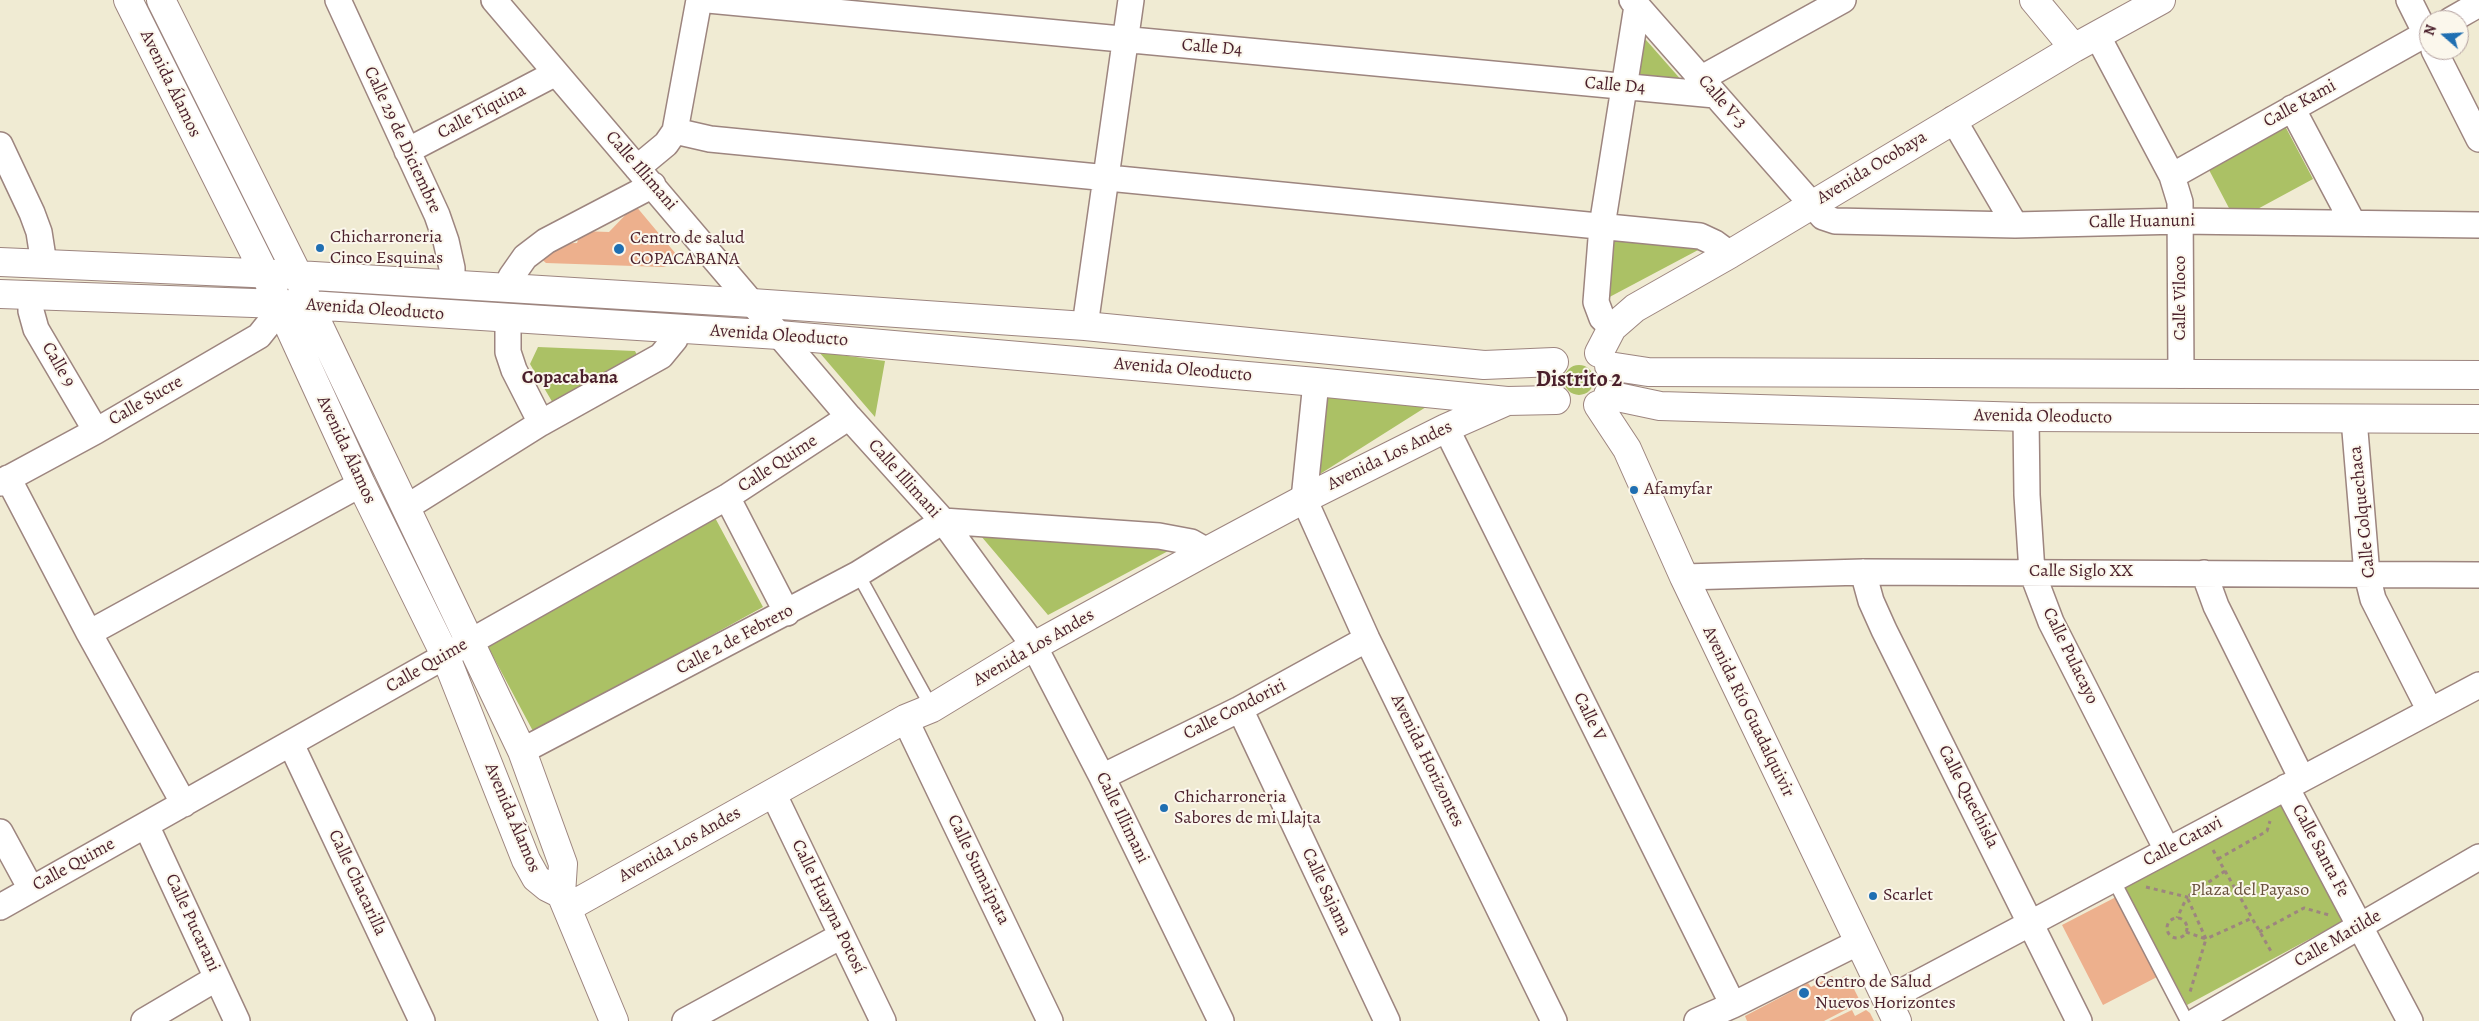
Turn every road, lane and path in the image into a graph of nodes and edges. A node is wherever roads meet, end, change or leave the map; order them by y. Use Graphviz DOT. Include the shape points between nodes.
graph roads {
  1 [pos="128,0"];
  2 [pos="161,0"];
  3 [pos="338,0"];
  4 [pos="494,0"];
  5 [pos="699,0"];
  6 [pos="708,0"];
  7 [pos="1131,0"];
  8 [pos="2034,0"];
  9 [pos="2161,0"];
  10 [pos="2408,0"];
  11 [pos="1837,1"];
  12 [pos="1635,3"];
  13 [pos="2419,20"];
  14 [pos="1125,40"];
  15 [pos="2085,42"];
  16 [pos="2419,44"];
  17 [pos="2440,60"];
  18 [pos="556,73"];
  19 [pos="1709,86"];
  20 [pos="1625,87"];
  21 [pos="2292,108"];
  22 [pos="1953,119"];
  23 [pos="675,131"];
  24 [pos="2479,139"];
  25 [pos="0,145"];
  26 [pos="407,151"];
  27 [pos="645,176"];
  28 [pos="2172,176"];
  29 [pos="1106,178"];
  30 [pos="1812,204"];
  31 [pos="2181,221"];
  32 [pos="2353,223"];
  33 [pos="2015,224"];
  34 [pos="2479,225"];
  35 [pos="1602,226"];
  36 [pos="1730,254"];
  37 [pos="0,262"];
  38 [pos="44,264"];
  39 [pos="265,274"];
  40 [pos="298,275"];
  41 [pos="452,284"];
  42 [pos="510,288"];
  43 [pos="0,294"];
  44 [pos="31,296"];
  45 [pos="752,302"];
  46 [pos="278,304"];
  47 [pos="309,305"];
  48 [pos="508,319"];
  49 [pos="1085,326"];
  50 [pos="1612,328"];
  51 [pos="678,329"];
  52 [pos="778,335"];
  53 [pos="1604,359"];
  54 [pos="1554,362"];
  55 [pos="2181,375"];
  56 [pos="2479,375"];
  57 [pos="1316,382"];
  58 [pos="1556,400"];
  59 [pos="1603,400"];
  60 [pos="1507,401"];
  61 [pos="848,417"];
  62 [pos="2026,417"];
  63 [pos="2354,419"];
  64 [pos="2479,419"];
  65 [pos="541,423"];
  66 [pos="1446,428"];
  67 [pos="96,431"];
  68 [pos="4,481"];
  69 [pos="362,484"];
  70 [pos="727,498"];
  71 [pos="1304,499"];
  72 [pos="407,507"];
  73 [pos="943,521"];
  74 [pos="1206,551"];
  75 [pos="1863,572"];
  76 [pos="2032,572"];
  77 [pos="2204,573"];
  78 [pos="858,574"];
  79 [pos="2366,575"];
  80 [pos="2479,575"];
  81 [pos="1684,577"];
  82 [pos="787,612"];
  83 [pos="89,633"];
  84 [pos="1367,639"];
  85 [pos="470,641"];
  86 [pos="1034,646"];
  87 [pos="445,655"];
  88 [pos="2479,685"];
  89 [pos="932,708"];
  90 [pos="1240,709"];
  91 [pos="2430,711"];
  92 [pos="905,719"];
  93 [pos="291,744"];
  94 [pos="522,751"];
  95 [pos="1102,777"];
  96 [pos="2294,783"];
  97 [pos="773,793"];
  98 [pos="184,804"];
  99 [pos="2271,816"];
  100 [pos="146,825"];
  101 [pos="0,832"];
  102 [pos="2210,846"];
  103 [pos="2167,850"];
  104 [pos="2479,857"];
  105 [pos="2218,859"];
  106 [pos="2225,871"];
  107 [pos="2113,880"];
  108 [pos="2143,887"];
  109 [pos="32,889"];
  110 [pos="2186,897"];
  111 [pos="564,901"];
  112 [pos="0,907"];
  113 [pos="2331,915"];
  114 [pos="2177,918"];
  115 [pos="2252,918"];
  116 [pos="2031,923"];
  117 [pos="2360,926"];
  118 [pos="2186,932"];
  119 [pos="2260,932"];
  120 [pos="841,936"];
  121 [pos="2206,939"];
  122 [pos="1859,942"];
  123 [pos="2272,954"];
  124 [pos="218,978"];
  125 [pos="1733,1005"];
  126 [pos="1891,1010"];
  127 [pos="2192,1010"];
  128 [pos="2236,1011"];
  129 [pos="716,1014"];
  130 [pos="144,1021"];
  131 [pos="237,1021"];
  132 [pos="422,1021"];
  133 [pos="614,1021"];
  134 [pos="685,1021"];
  135 [pos="883,1021"];
  136 [pos="1050,1021"];
  137 [pos="1221,1021"];
  138 [pos="1387,1021"];
  139 [pos="1554,1021"];
  140 [pos="1697,1021"];
  141 [pos="2079,1021"];
  142 [pos="2187,1021"];
  143 [pos="2410,1021"];
  1 -- 39 [label="street, Avenida Álamos"];
  2 -- 40 [label="street, Avenida Álamos"];
  3 -- 26 [label="street, Calle 29 de Diciembre"];
  4 -- 18 [label="street, Calle Illimani"];
  5 -- 23 [label="street"];
  6 -- 14 [label="street, Calle D4"];
  7 -- 14 [label="street"];
  8 -- 15 [label="street"];
  9 -- 15 [label="street, Avenida Ocobaya"];
  10 -- 13 [label="street"];
  11 -- 19 [label="street"];
  12 -- 19 [label="street, Calle V-3"];
  12 -- 20 [label="street"];
  14 -- 20 [label="street, Calle D4"];
  14 -- 29 [label="street"];
  15 -- 22 [label="street, Avenida Ocobaya"];
  15 -- 28 [label="street, Calle Viloco"];
  16 -- 21 [label="street, Calle Kami"];
  17 -- 24 [label="street"];
  18 -- 26 [label="street, Calle Tiquina"];
  18 -- 27 [label="street, Calle Illimani"];
  19 -- 20 [label="street, Calle D4"];
  19 -- 30 [label="street, Calle V-3"];
  20 -- 35 [label="street"];
  21 -- 28 [label="street, Calle Kami"];
  21 -- 32 [label="street"];
  22 -- 30 [label="street, Avenida Ocobaya"];
  22 -- 33 [label="street"];
  23 -- 27 [label="street"];
  23 -- 29 [label="street" via="710,139"];
  25 -- 38 [label="street" via="32,213"];
  26 -- 41 [label="street, Calle 29 de Diciembre" via="446,241"];
  27 -- 42 [label="street" via="532,252 515,268 510,277"];
  27 -- 45 [label="street, Calle Illimani"];
  28 -- 31 [label="street, Calle Viloco" via="2180,202"];
  29 -- 35 [label="street"];
  29 -- 49 [label="street"];
  30 -- 33 [label="street, Calle Huanuni" via="1823,217 1835,221"];
  30 -- 36 [label="street, Avenida Ocobaya"];
  31 -- 32 [label="street, Calle Huanuni"];
  31 -- 33 [label="street, Calle Huanuni"];
  31 -- 55 [label="street, Calle Viloco"];
  32 -- 34 [label="street, Calle Huanuni"];
  35 -- 36 [label="street" via="1700,236"];
  35 -- 50 [label="street" via="1596,302 1602,318"];
  36 -- 50 [label="street, Avenida Ocobaya" via="1636,308"];
  37 -- 38 [label="street, Avenida Oleoducto"];
  38 -- 39 [label="street, Avenida Oleoducto"];
  39 -- 40 [label="street, Avenida Oleoducto"];
  39 -- 46 [label="street, Avenida Álamos"];
  40 -- 41 [label="street, Avenida Oleoducto"];
  40 -- 47 [label="street, Avenida Álamos"];
  41 -- 42 [label="street, Avenida Oleoducto"];
  42 -- 45 [label="street, Avenida Oleoducto"];
  43 -- 44 [label="street, Avenida Oleoducto"];
  44 -- 46 [label="street, Avenida Oleoducto"];
  44 -- 67 [label="street, Calle 9" via="36,329"];
  45 -- 49 [label="street, Avenida Oleoducto"];
  45 -- 52 [label="street, Calle Illimani"];
  46 -- 47 [label="street, Avenida Oleoducto"];
  46 -- 67 [label="street, Calle Sucre" via="271,321 259,336"];
  46 -- 69 [label="street, Avenida Álamos"];
  47 -- 48 [label="street, Avenida Oleoducto"];
  47 -- 72 [label="street, Avenida Álamos"];
  48 -- 51 [label="street, Avenida Oleoducto"];
  48 -- 65 [label="street" via="508,352"];
  49 -- 54 [label="street, Avenida Oleoducto" via="1484,365"];
  50 -- 53 [label="street, Avenida Ocobaya"];
  51 -- 52 [label="street, Avenida Oleoducto"];
  51 -- 65 [label="street" via="675,339 661,356"];
  52 -- 57 [label="street, Avenida Oleoducto"];
  52 -- 61 [label="street, Calle Illimani"];
  53 -- 54 [label="street" via="1579,347 1561,354"];
  53 -- 55 [label="street" via="1648,372"];
  53 -- 59 [label="street" via="1612,380"];
  54 -- 58 [label="street" via="1549,374 1550,388"];
  55 -- 56 [label="street"];
  57 -- 60 [label="street, Avenida Oleoducto"];
  57 -- 71 [label="street"];
  58 -- 59 [label="street" via="1576,410 1588,410"];
  58 -- 60 [label="street, Avenida Oleoducto"];
  59 -- 62 [label="street, Avenida Oleoducto" via="1660,406"];
  59 -- 81 [label="street, Avenida Río Guadalquivir"];
  60 -- 66 [label="street, Avenida Los Andes"];
  61 -- 70 [label="street, Calle Quime"];
  61 -- 73 [label="street, Calle Illimani"];
  62 -- 63 [label="street, Avenida Oleoducto"];
  62 -- 76 [label="street, Calle Pulacayo"];
  63 -- 64 [label="street, Avenida Oleoducto"];
  63 -- 79 [label="street, Calle Colquechaca"];
  65 -- 72 [label="street"];
  66 -- 71 [label="street, Avenida Los Andes"];
  66 -- 125 [label="street, Calle V"];
  67 -- 68 [label="street, Calle Sucre"];
  68 -- 83 [label="street"];
  69 -- 83 [label="street"];
  69 -- 87 [label="street, Avenida Álamos"];
  70 -- 82 [label="street"];
  70 -- 85 [label="street, Calle Quime"];
  71 -- 74 [label="street, Avenida Los Andes"];
  71 -- 84 [label="street, Avenida Horizontes"];
  72 -- 85 [label="street, Avenida Álamos"];
  73 -- 74 [label="street" via="1159,536 1191,542"];
  73 -- 78 [label="street, Calle 2 de Febrero"];
  73 -- 86 [label="street, Calle Illimani"];
  74 -- 86 [label="street, Avenida Los Andes"];
  75 -- 76 [label="street, Calle Siglo XX"];
  75 -- 81 [label="street, Calle Siglo XX"];
  75 -- 116 [label="street, Calle Quechisla" via="1884,630"];
  76 -- 77 [label="street, Calle Siglo XX"];
  76 -- 103 [label="street, Calle Pulacayo" via="2051,622"];
  77 -- 79 [label="street, Calle Siglo XX"];
  77 -- 96 [label="street, Calle Santa Fe"];
  78 -- 82 [label="street, Calle 2 de Febrero"];
  78 -- 89 [label="lane"];
  79 -- 80 [label="street, Calle Siglo XX"];
  79 -- 91 [label="street, Calle Colquechaca" via="2373,598"];
  81 -- 122 [label="street, Avenida Río Guadalquivir"];
  82 -- 94 [label="street, Calle 2 de Febrero"];
  83 -- 98 [label="street"];
  84 -- 90 [label="street, Calle Condoriri"];
  84 -- 139 [label="street, Avenida Horizontes"];
  85 -- 87 [label="street, Calle Quime"];
  85 -- 94 [label="street, Avenida Álamos"];
  86 -- 89 [label="street, Avenida Los Andes"];
  86 -- 95 [label="street, Calle Illimani"];
  87 -- 93 [label="street, Calle Quime"];
  87 -- 111 [label="street, Avenida Álamos" via="526,860 536,878"];
  88 -- 91 [label="street, Calle Catavi"];
  89 -- 92 [label="street, Avenida Los Andes"];
  90 -- 95 [label="street, Calle Condoriri"];
  90 -- 138 [label="street, Calle Sajama"];
  91 -- 96 [label="street, Calle Catavi"];
  92 -- 97 [label="street, Avenida Los Andes"];
  92 -- 136 [label="street, Calle Sumaipata"];
  93 -- 98 [label="street, Calle Quime"];
  93 -- 132 [label="street, Calle Chacarilla"];
  94 -- 111 [label="street, Avenida Álamos" via="563,864"];
  95 -- 137 [label="street, Calle Illimani"];
  96 -- 103 [label="street, Calle Catavi"];
  96 -- 117 [label="street, Calle Santa Fe"];
  97 -- 111 [label="street, Avenida Los Andes"];
  97 -- 120 [label="street, Calle Huayna Potosí"];
  98 -- 100 [label="street, Calle Quime"];
  99 -- 105 [label="path" via="2267,831"];
  100 -- 109 [label="street, Calle Quime"];
  100 -- 124 [label="street, Calle Pucarani"];
  101 -- 109 [label="street"];
  102 -- 105 [label="path"];
  103 -- 107 [label="street, Calle Catavi"];
  104 -- 117 [label="street, Calle Matilde"];
  105 -- 106 [label="path"];
  106 -- 110 [label="path"];
  106 -- 115 [label="path"];
  107 -- 116 [label="street, Calle Catavi"];
  107 -- 142 [label="lane"];
  108 -- 110 [label="path"];
  109 -- 112 [label="street, Calle Quime"];
  110 -- 114 [label="path"];
  110 -- 121 [label="path"];
  111 -- 133 [label="street, Avenida Álamos"];
  113 -- 119 [label="path" via="2304,908"];
  114 -- 118 [label="path" via="2186,923"];
  114 -- 118 [label="path" via="2169,923 2168,932 2178,938"];
  115 -- 119 [label="path"];
  115 -- 121 [label="path"];
  116 -- 126 [label="street, Calle Catavi"];
  116 -- 141 [label="street, Calle Quechisla"];
  117 -- 128 [label="street, Calle Matilde"];
  117 -- 143 [label="street, Calle Santa Fe"];
  118 -- 121 [label="path"];
  119 -- 123 [label="path"];
  120 -- 129 [label="street"];
  120 -- 135 [label="street, Calle Huayna Potosí"];
  121 -- 127 [label="path"];
  122 -- 125 [label="street"];
  122 -- 126 [label="street, Avenida Río Guadalquivir"];
  124 -- 130 [label="street"];
  124 -- 131 [label="street, Calle Pucarani"];
  125 -- 140 [label="street"];
  127 -- 128 [label="street, Calle Matilde"];
  129 -- 134 [label="street"];
}
